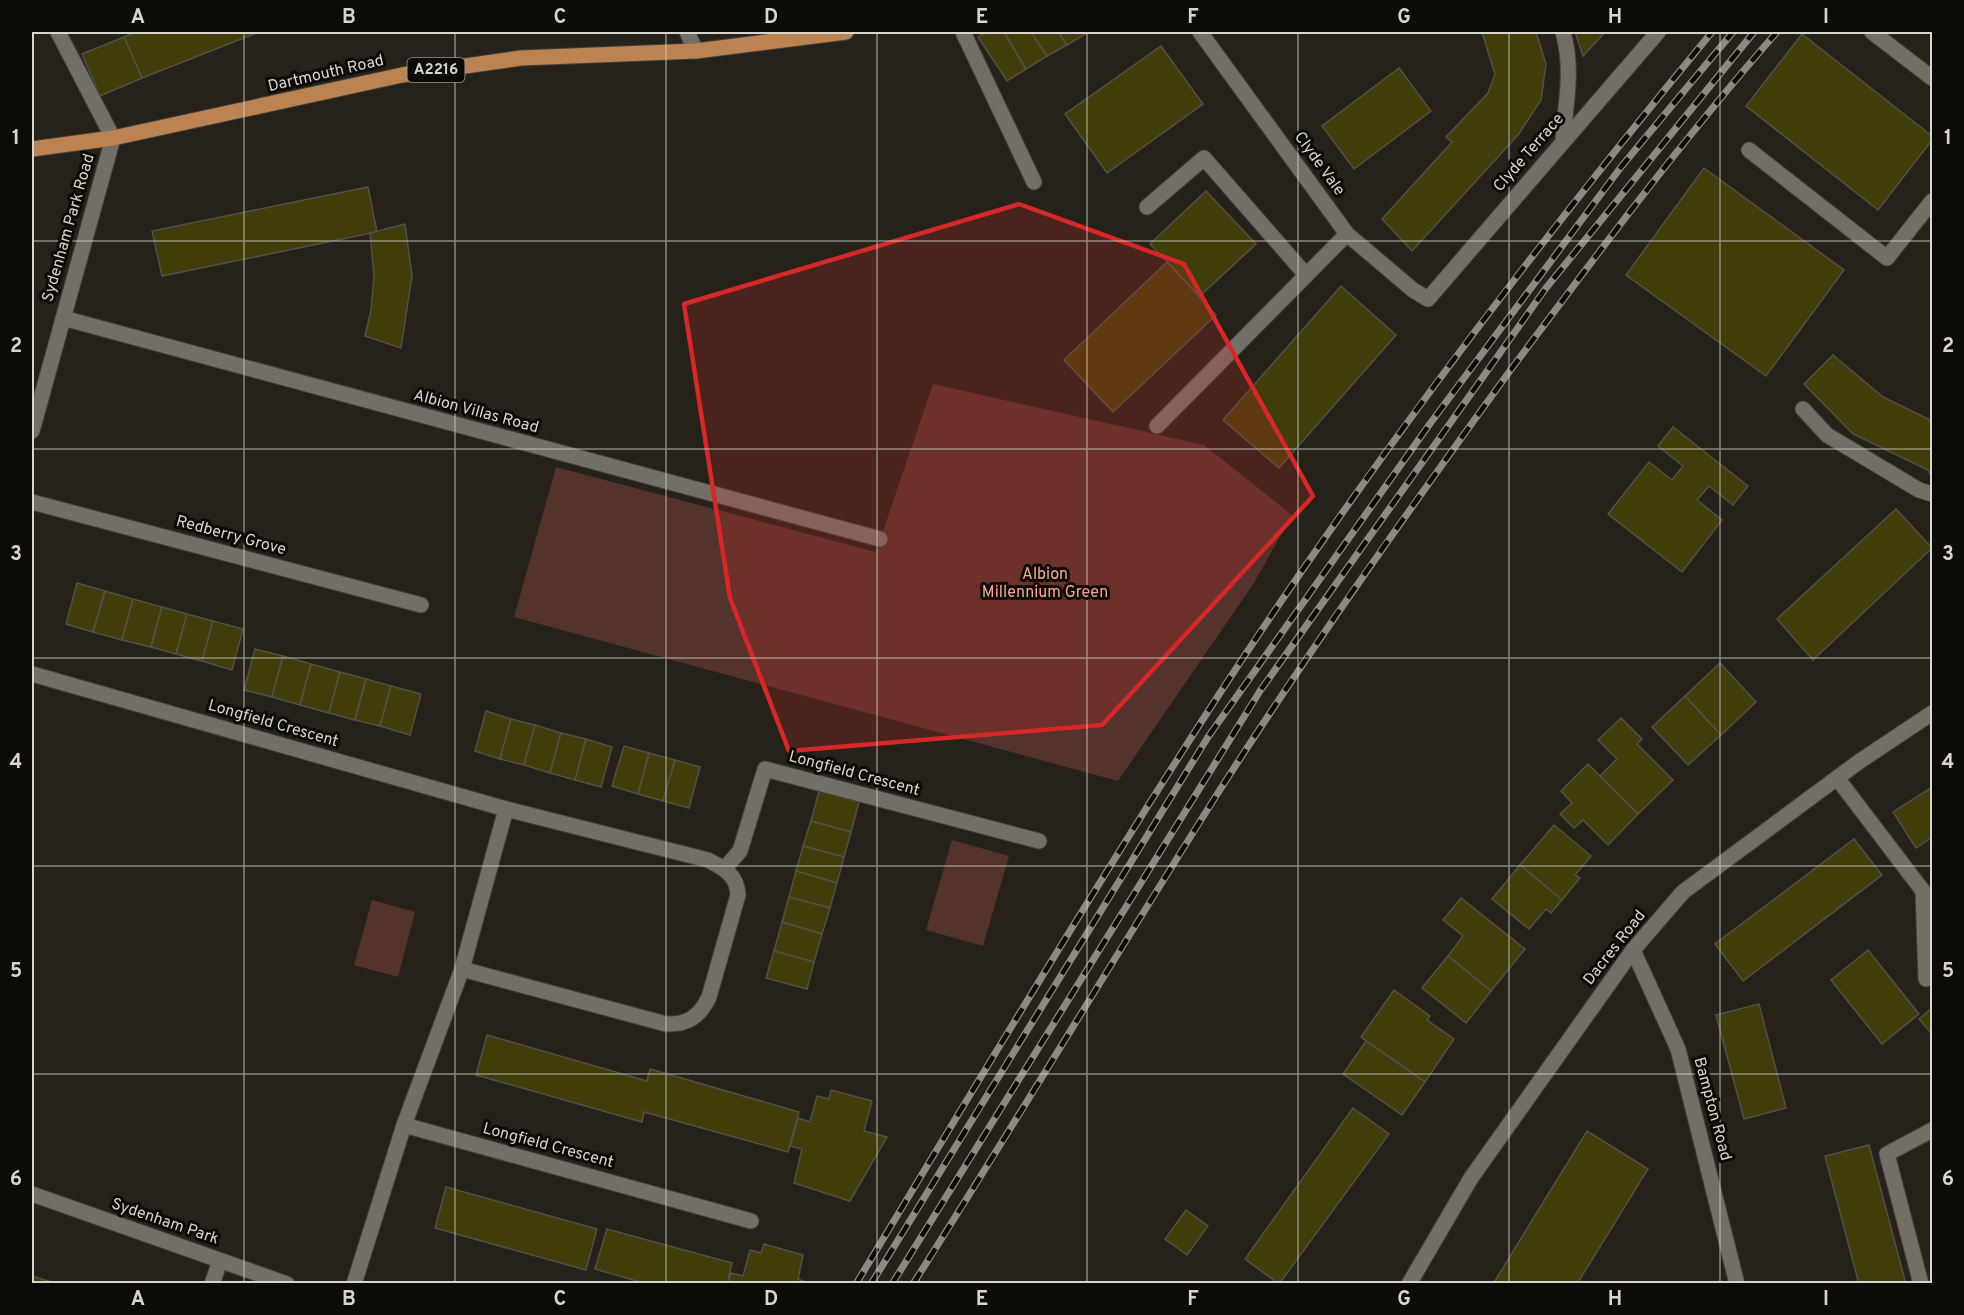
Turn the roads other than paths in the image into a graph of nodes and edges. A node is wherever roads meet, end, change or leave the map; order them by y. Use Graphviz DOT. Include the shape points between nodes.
graph roads {
  1 [pos="58,32"];
  2 [pos="687,32"];
  3 [pos="846,32"];
  4 [pos="963,32"];
  5 [pos="1200,32"];
  6 [pos="1563,32"];
  7 [pos="1658,32"];
  8 [pos="1872,32"];
  9 [pos="696,51"];
  10 [pos="1932,78"];
  11 [pos="113,138"];
  12 [pos="1563,142"];
  13 [pos="32,149"];
  14 [pos="1749,150"];
  15 [pos="1034,182"];
  16 [pos="1932,201"];
  17 [pos="1146,207"];
  18 [pos="1347,234"];
  19 [pos="1306,275"];
  20 [pos="1428,299"];
  21 [pos="63,318"];
  22 [pos="1803,409"];
  23 [pos="1157,426"];
  24 [pos="32,431"];
  25 [pos="1932,494"];
  26 [pos="32,502"];
  27 [pos="880,539"];
  28 [pos="422,605"];
  29 [pos="32,674"];
  30 [pos="1932,713"];
  31 [pos="1837,778"];
  32 [pos="506,809"];
  33 [pos="1039,841"];
  34 [pos="725,868"];
  35 [pos="1633,950"];
  36 [pos="462,969"];
  37 [pos="1926,979"];
  38 [pos="404,1125"];
  39 [pos="1932,1130"];
  40 [pos="32,1194"];
  41 [pos="751,1221"];
  42 [pos="220,1261"];
  43 [pos="212,1284"];
  44 [pos="287,1284"];
  45 [pos="354,1284"];
  46 [pos="1409,1284"];
  47 [pos="1737,1284"];
  48 [pos="1921,1284"];
  1 -- 11 [label="street"];
  2 -- 9 [label="street"];
  3 -- 9 [label="main road, Dartmouth Road / A2216"];
  4 -- 15 [label="street"];
  5 -- 18 [label="street, Clyde Vale"];
  6 -- 12 [label="street" via="1568,47 1570,90"];
  7 -- 12 [label="street, Clyde Terrace"];
  8 -- 10 [label="street"];
  9 -- 11 [label="main road, Dartmouth Road / A2216" via="521,58 414,74"];
  11 -- 13 [label="main road, Dartmouth Road / A2216"];
  11 -- 21 [label="street, Sydenham Park Road"];
  12 -- 20 [label="street, Clyde Terrace"];
  14 -- 16 [label="street" via="1887,258"];
  17 -- 19 [label="street" via="1204,159"];
  18 -- 19 [label="street"];
  18 -- 20 [label="street, Clyde Vale"];
  19 -- 23 [label="street"];
  21 -- 24 [label="street, Sydenham Park Road"];
  21 -- 27 [label="street, Albion Villas Road"];
  22 -- 25 [label="street" via="1827,435"];
  26 -- 28 [label="street, Redberry Grove"];
  29 -- 32 [label="street, Longfield Crescent"];
  30 -- 31 [label="street, Dacres Road"];
  31 -- 35 [label="street, Dacres Road" via="1683,892"];
  31 -- 37 [label="street" via="1923,891"];
  32 -- 34 [label="street, Longfield Crescent" via="708,860"];
  32 -- 36 [label="street"];
  33 -- 34 [label="street, Longfield Crescent" via="765,769 740,851"];
  34 -- 36 [label="street" via="737,881 738,895 710,997 704,1009 688,1022 666,1024"];
  35 -- 46 [label="street, Dacres Road" via="1471,1178"];
  35 -- 47 [label="street, Bampton Road" via="1678,1049"];
  36 -- 38 [label="street"];
  38 -- 41 [label="street, Longfield Crescent"];
  38 -- 45 [label="street"];
  39 -- 48 [label="street" via="1887,1154"];
  40 -- 42 [label="street, Sydenham Park"];
  42 -- 43 [label="street"];
  42 -- 44 [label="street, Sydenham Park"];
}
